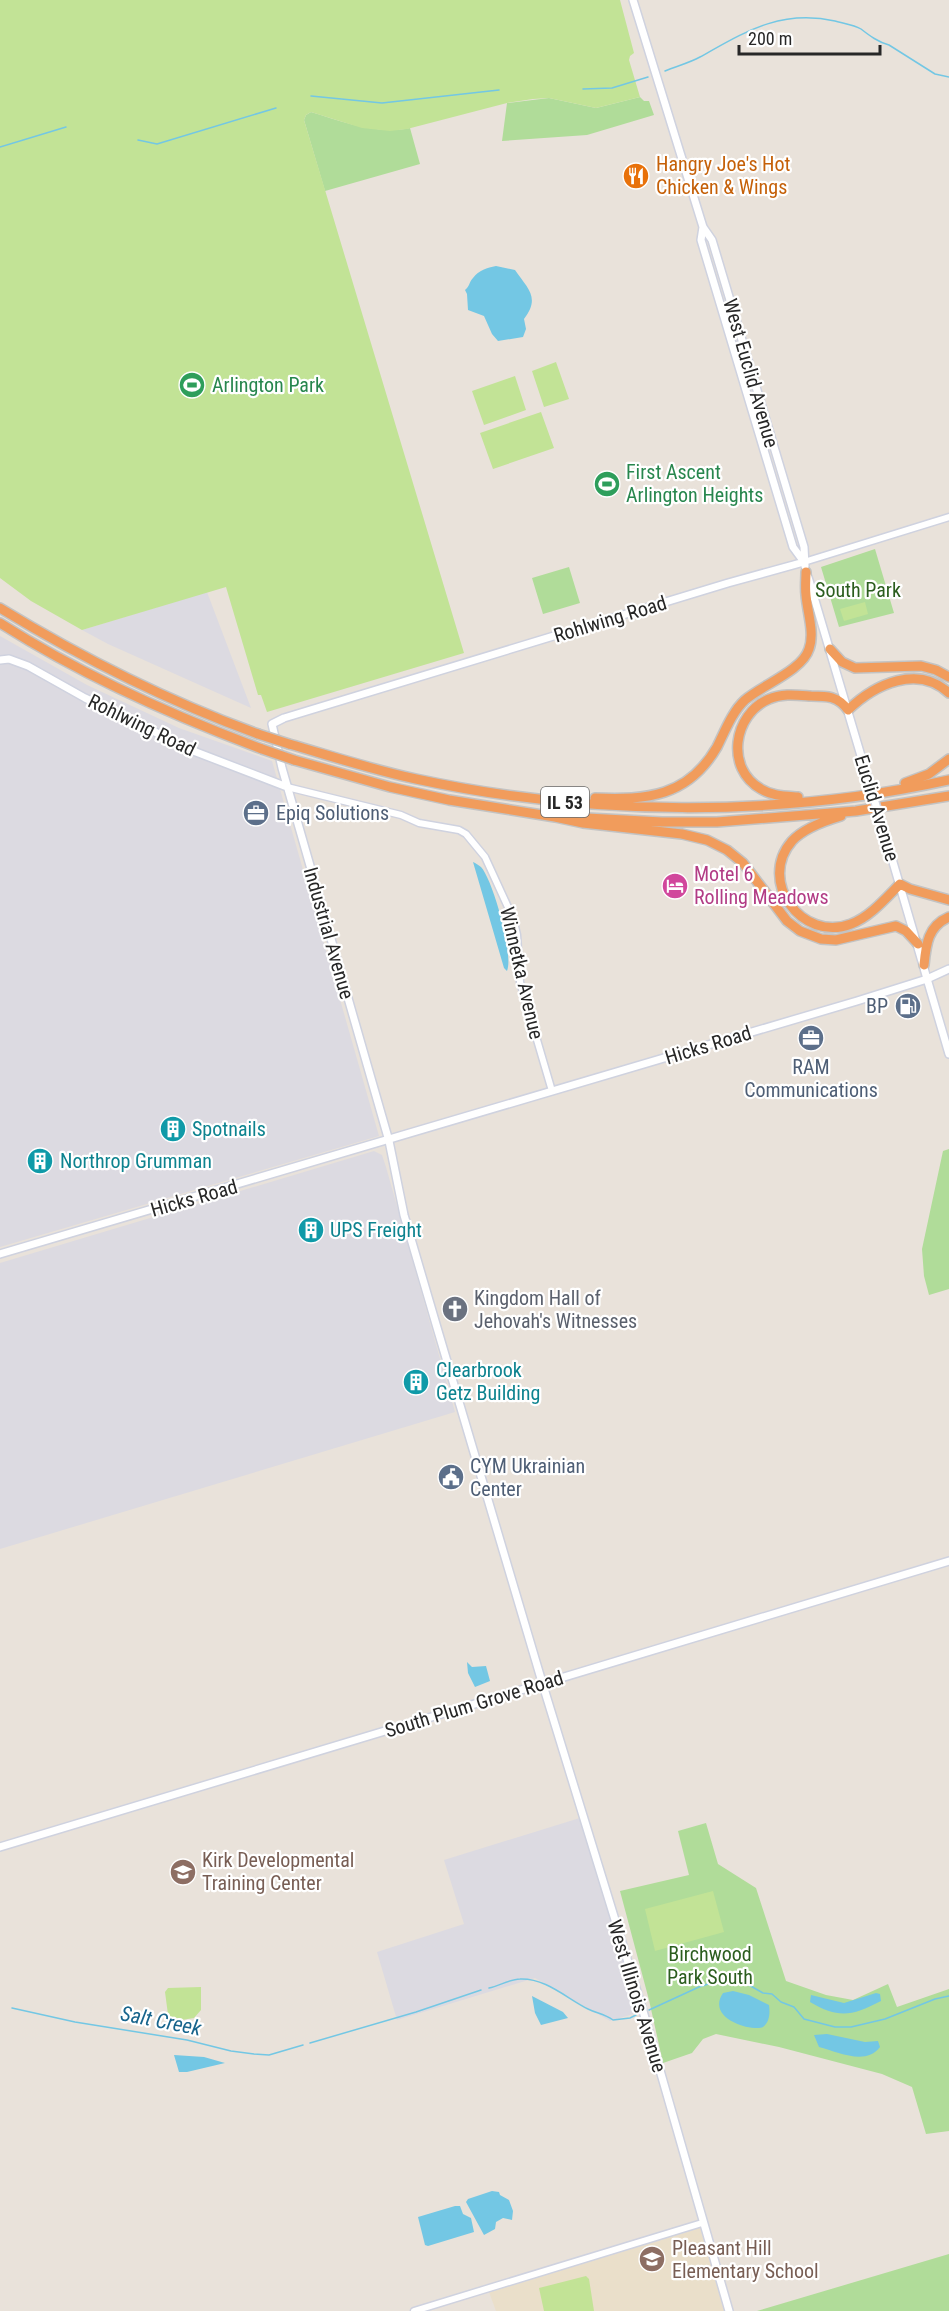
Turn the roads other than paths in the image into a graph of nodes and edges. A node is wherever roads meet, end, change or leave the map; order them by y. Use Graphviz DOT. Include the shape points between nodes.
graph roads {
  1 [pos="633,0"];
  2 [pos="949,517"];
  3 [pos="805,567"];
  4 [pos="0,608"];
  5 [pos="0,623"];
  6 [pos="830,649"];
  7 [pos="0,660"];
  8 [pos="949,677"];
  9 [pos="949,693"];
  10 [pos="848,710"];
  11 [pos="272,724"];
  12 [pos="949,759"];
  13 [pos="949,780"];
  14 [pos="287,787"];
  15 [pos="867,795"];
  16 [pos="949,796"];
  17 [pos="526,798"];
  18 [pos="848,798"];
  19 [pos="949,801"];
  20 [pos="911,803"];
  21 [pos="856,811"];
  22 [pos="555,817"];
  23 [pos="900,884"];
  24 [pos="949,900"];
  25 [pos="949,917"];
  26 [pos="918,944"];
  27 [pos="924,965"];
  28 [pos="949,969"];
  29 [pos="927,979"];
  30 [pos="949,1053"];
  31 [pos="552,1091"];
  32 [pos="389,1141"];
  33 [pos="0,1254"];
  34 [pos="949,1560"];
  35 [pos="542,1682"];
  36 [pos="0,1847"];
  37 [pos="702,2223"];
  38 [pos="414,2311"];
  39 [pos="729,2311"];
  1 -- 3 [label="main road, West Euclid Avenue" via="703,226 701,240 793,547"];
  2 -- 3 [label="street, Rohlwing Road"];
  3 -- 6 [label="main road, Euclid Avenue"];
  3 -- 11 [label="main road, Rohlwing Road" via="528,644"];
  3 -- 17 [label="highway" via="809,650 798,664 741,704 709,760 694,776 669,791 634,799"];
  4 -- 17 [label="highway, IL 53, bridge" via="84,657 214,718 258,734 393,774"];
  5 -- 22 [label="highway, IL 53, bridge" via="92,677 262,749 390,788"];
  6 -- 8 [label="highway" via="842,662 855,668 921,666"];
  6 -- 10 [label="main road, Euclid Avenue"];
  7 -- 14 [label="main road, Rohlwing Road" via="28,666 196,752"];
  9 -- 10 [label="highway" via="928,679 903,678 874,691"];
  10 -- 18 [label="highway" via="838,699 830,697 784,695 768,699 744,721 738,751 744,772 761,789 781,796"];
  10 -- 23 [label="main road, Euclid Avenue, bridge"];
  11 -- 14 [label="main road, Industrial Avenue"];
  12 -- 15 [label="highway" via="920,779"];
  13 -- 15 [label="highway, IL 53"];
  14 -- 31 [label="street, Winnetka Avenue" via="459,830 475,843 513,918 520,982"];
  14 -- 32 [label="main road, Industrial Avenue"];
  15 -- 18 [label="highway, IL 53"];
  16 -- 20 [label="highway, IL 53"];
  17 -- 18 [label="highway, IL 53" via="687,808"];
  19 -- 20 [label="highway"];
  20 -- 21 [label="highway, IL 53"];
  21 -- 22 [label="highway, IL 53" via="717,822"];
  21 -- 23 [label="highway" via="806,830 790,844 780,872 788,902 809,922 837,928 862,919"];
  22 -- 26 [label="highway" via="707,840 743,863 787,921 800,931 836,940 896,926"];
  23 -- 24 [label="highway"];
  23 -- 26 [label="main road, Euclid Avenue"];
  25 -- 27 [label="highway" via="928,936"];
  26 -- 27 [label="main road, Euclid Avenue"];
  27 -- 29 [label="main road, Euclid Avenue"];
  28 -- 29 [label="main road, Hicks Road"];
  29 -- 30 [label="main road, Euclid Avenue"];
  29 -- 31 [label="main road, Hicks Road"];
  31 -- 32 [label="main road, Hicks Road"];
  32 -- 33 [label="main road, Hicks Road"];
  32 -- 35 [label="main road, Industrial Avenue" via="406,1221"];
  34 -- 35 [label="main road, South Plum Grove Road"];
  35 -- 36 [label="main road, South Plum Grove Road"];
  35 -- 37 [label="main road, West Illinois Avenue" via="643,2011"];
  37 -- 38 [label="street"];
  37 -- 39 [label="main road, West Illinois Avenue"];
}
